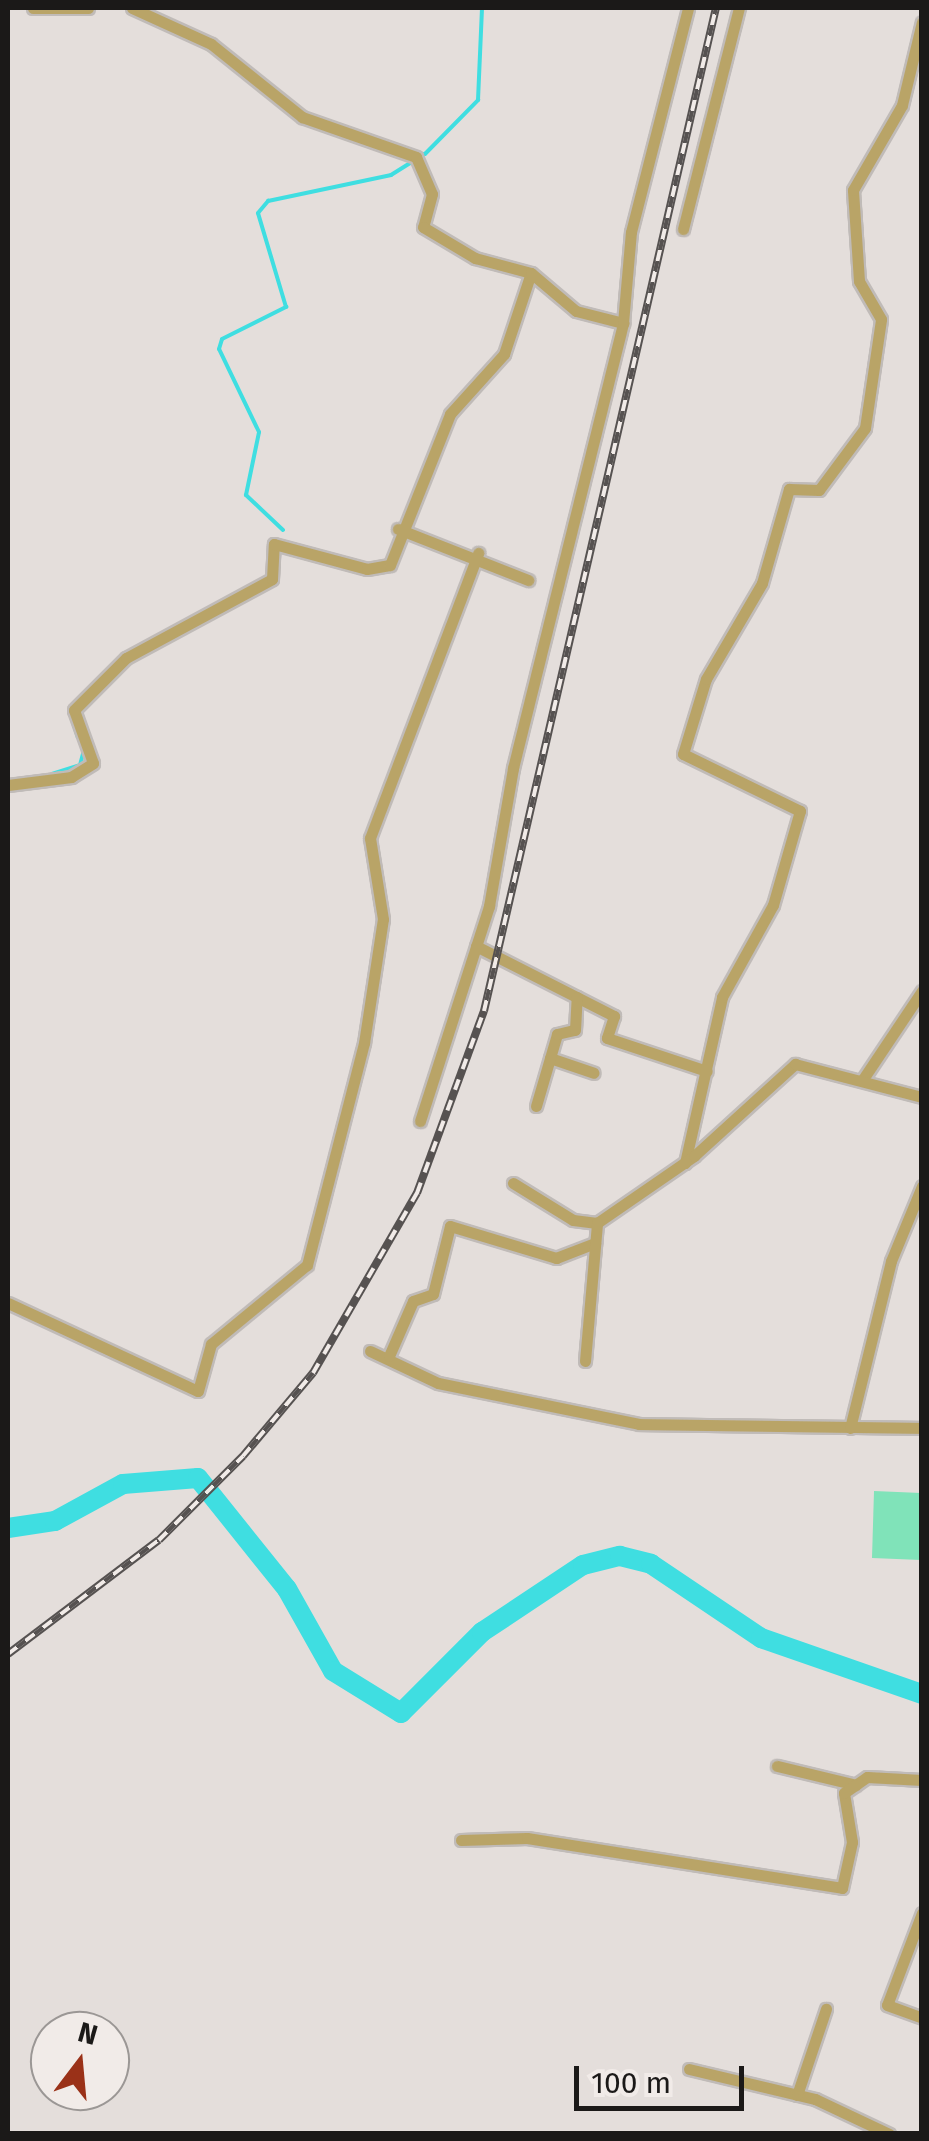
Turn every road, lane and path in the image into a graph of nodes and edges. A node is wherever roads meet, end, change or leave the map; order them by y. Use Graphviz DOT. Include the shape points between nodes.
graph roads {
  1 [pos="33,8"];
  2 [pos="88,8"];
  3 [pos="132,8"];
  4 [pos="688,8"];
  5 [pos="739,8"];
  6 [pos="922,22"];
  7 [pos="683,229"];
  8 [pos="531,273"];
  9 [pos="623,323"];
  10 [pos="398,530"];
  11 [pos="476,557"];
  12 [pos="528,580"];
  13 [pos="8,785"];
  14 [pos="476,946"];
  15 [pos="922,991"];
  16 [pos="577,997"];
  17 [pos="550,1058"];
  18 [pos="708,1071"];
  19 [pos="594,1073"];
  20 [pos="863,1079"];
  21 [pos="922,1097"];
  22 [pos="536,1106"];
  23 [pos="420,1121"];
  24 [pos="685,1163"];
  25 [pos="513,1183"];
  26 [pos="922,1186"];
  27 [pos="597,1222"];
  28 [pos="595,1243"];
  29 [pos="8,1303"];
  30 [pos="370,1350"];
  31 [pos="388,1356"];
  32 [pos="585,1361"];
  33 [pos="850,1428"];
  34 [pos="922,1428"];
  35 [pos="777,1766"];
  36 [pos="922,1780"];
  37 [pos="856,1785"];
  38 [pos="461,1840"];
  39 [pos="922,1913"];
  40 [pos="826,2009"];
  41 [pos="922,2018"];
  42 [pos="690,2069"];
  43 [pos="798,2095"];
  44 [pos="889,2134"];
  1 -- 2 [label="street"];
  3 -- 8 [label="street" via="211,44 302,116 416,157 432,194 423,227 475,258"];
  4 -- 9 [label="street" via="631,232"];
  5 -- 7 [label="street"];
  6 -- 18 [label="street" via="902,105 853,190 859,281 881,319 865,428 819,490 789,489 762,583 706,679 683,754 800,811 773,905 722,996"];
  8 -- 9 [label="street" via="576,312"];
  8 -- 10 [label="street" via="504,354 450,414"];
  9 -- 14 [label="street"];
  10 -- 11 [label="street"];
  10 -- 13 [label="street" via="390,565 367,569 274,544 272,579 126,658 74,710 93,763 71,778"];
  11 -- 12 [label="street"];
  11 -- 29 [label="street" via="370,838 380,937 364,1043 308,1264 211,1344 198,1390"];
  14 -- 16 [label="street"];
  14 -- 23 [label="street"];
  15 -- 20 [label="street"];
  16 -- 17 [label="street" via="575,1030 557,1034"];
  16 -- 18 [label="street" via="614,1016 608,1038"];
  17 -- 19 [label="street"];
  17 -- 22 [label="street"];
  18 -- 24 [label="street"];
  20 -- 21 [label="street"];
  20 -- 24 [label="street" via="794,1064"];
  24 -- 27 [label="street"];
  25 -- 27 [label="street" via="574,1220"];
  26 -- 33 [label="street" via="891,1261"];
  27 -- 28 [label="street"];
  28 -- 31 [label="street" via="556,1258 450,1226 433,1294 413,1301"];
  28 -- 32 [label="street"];
  30 -- 31 [label="street"];
  31 -- 33 [label="street" via="438,1382 639,1424"];
  33 -- 34 [label="street"];
  35 -- 37 [label="street"];
  36 -- 37 [label="street"];
  37 -- 38 [label="street" via="844,1793 852,1842 842,1888 527,1838"];
  39 -- 41 [label="street" via="887,2005"];
  40 -- 43 [label="street"];
  42 -- 43 [label="street"];
  43 -- 44 [label="street"];
}
